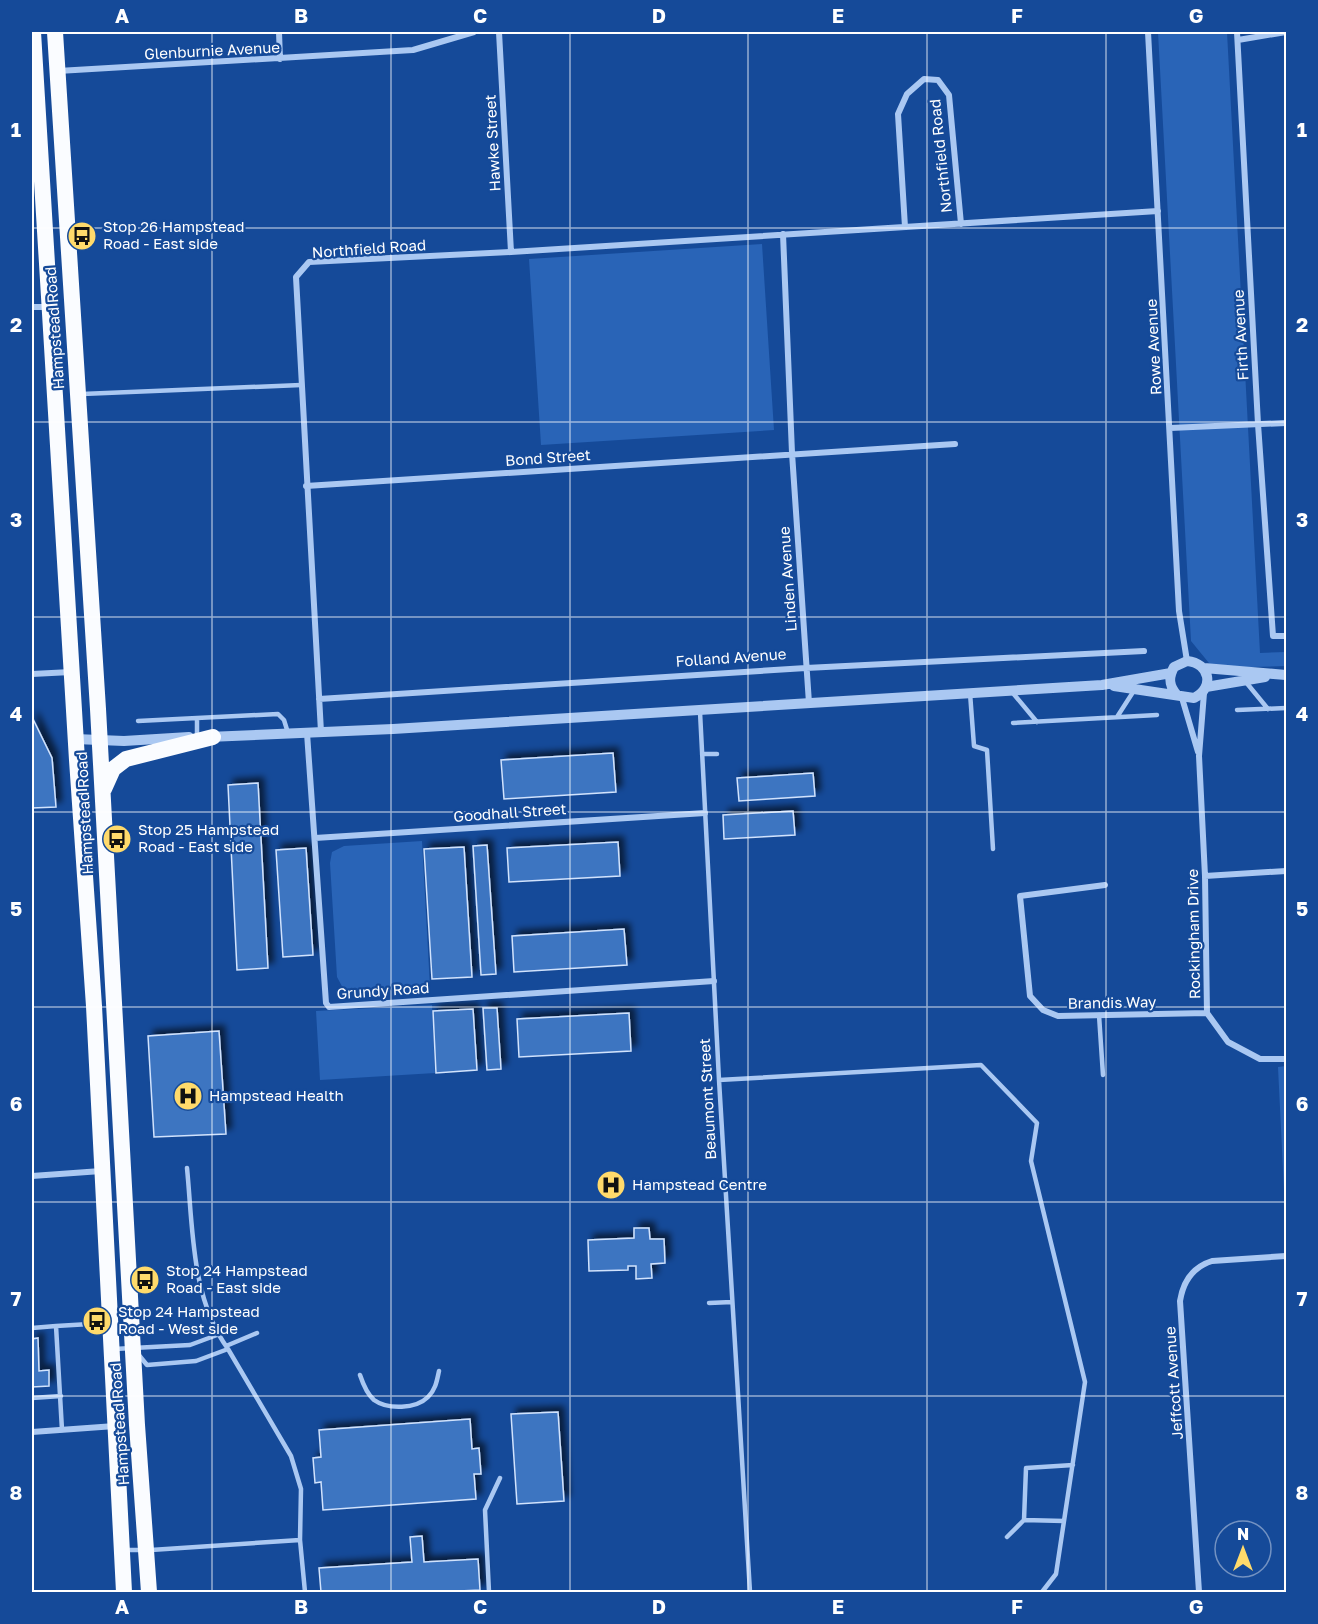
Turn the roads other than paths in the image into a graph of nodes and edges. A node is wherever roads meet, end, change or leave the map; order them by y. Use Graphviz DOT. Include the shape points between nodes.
graph roads {
  1 [pos="33,32"];
  2 [pos="55,32"];
  3 [pos="279,32"];
  4 [pos="474,32"];
  5 [pos="499,32"];
  6 [pos="1148,32"];
  7 [pos="1237,32"];
  8 [pos="1287,32"];
  9 [pos="1238,40"];
  10 [pos="280,59"];
  11 [pos="58,71"];
  12 [pos="36,73"];
  13 [pos="1158,211"];
  14 [pos="961,224"];
  15 [pos="905,227"];
  16 [pos="783,234"];
  17 [pos="511,252"];
  18 [pos="72,305"];
  19 [pos="50,307"];
  20 [pos="32,308"];
  21 [pos="301,385"];
  22 [pos="78,395"];
  23 [pos="1287,423"];
  24 [pos="1258,424"];
  25 [pos="1170,428"];
  26 [pos="955,444"];
  27 [pos="792,453"];
  28 [pos="306,486"];
  29 [pos="1287,636"];
  30 [pos="1144,651"];
  31 [pos="1187,661"];
  32 [pos="806,668"];
  33 [pos="1204,668"];
  34 [pos="72,672"];
  35 [pos="1171,673"];
  36 [pos="32,674"];
  37 [pos="1283,675"];
  38 [pos="1245,681"];
  39 [pos="1102,685"];
  40 [pos="1135,689"];
  41 [pos="1205,689"];
  42 [pos="1010,690"];
  43 [pos="970,693"];
  44 [pos="1179,696"];
  45 [pos="319,699"];
  46 [pos="809,703"];
  47 [pos="1287,708"];
  48 [pos="1268,709"];
  49 [pos="1237,710"];
  50 [pos="700,711"];
  51 [pos="1157,715"];
  52 [pos="1117,717"];
  53 [pos="197,719"];
  54 [pos="138,721"];
  55 [pos="1037,722"];
  56 [pos="1014,723"];
  57 [pos="308,733"];
  58 [pos="321,733"];
  59 [pos="288,734"];
  60 [pos="205,737"];
  61 [pos="75,739"];
  62 [pos="99,740"];
  63 [pos="702,754"];
  64 [pos="717,754"];
  65 [pos="1199,756"];
  66 [pos="102,794"];
  67 [pos="705,813"];
  68 [pos="315,838"];
  69 [pos="993,849"];
  70 [pos="1287,871"];
  71 [pos="1205,876"];
  72 [pos="1105,885"];
  73 [pos="714,981"];
  74 [pos="1207,1013"];
  75 [pos="1099,1015"];
  76 [pos="1287,1059"];
  77 [pos="1103,1075"];
  78 [pos="719,1080"];
  79 [pos="186,1168"];
  80 [pos="123,1169"];
  81 [pos="102,1171"];
  82 [pos="32,1176"];
  83 [pos="1287,1256"];
  84 [pos="732,1302"];
  85 [pos="709,1303"];
  86 [pos="110,1323"];
  87 [pos="56,1326"];
  88 [pos="32,1328"];
  89 [pos="257,1333"];
  90 [pos="218,1335"];
  91 [pos="133,1347"];
  92 [pos="227,1347"];
  93 [pos="111,1349"];
  94 [pos="440,1371"];
  95 [pos="360,1375"];
  96 [pos="61,1396"];
  97 [pos="32,1398"];
  98 [pos="137,1425"];
  99 [pos="115,1426"];
  100 [pos="63,1430"];
  101 [pos="32,1432"];
  102 [pos="1073,1465"];
  103 [pos="501,1478"];
  104 [pos="1024,1520"];
  105 [pos="1064,1521"];
  106 [pos="1007,1537"];
  107 [pos="300,1540"];
  108 [pos="121,1550"];
  109 [pos="146,1550"];
  110 [pos="124,1593"];
  111 [pos="149,1593"];
  112 [pos="305,1593"];
  113 [pos="489,1593"];
  114 [pos="750,1593"];
  115 [pos="1042,1593"];
  116 [pos="1199,1593"];
  1 -- 12 [label="highway, Hampstead Road"];
  2 -- 11 [label="highway, Hampstead Road"];
  3 -- 10 [label="street"];
  4 -- 10 [label="street, Glenburnie Avenue" via="413,50"];
  5 -- 17 [label="street, Hawke Street"];
  6 -- 13 [label="street, Rowe Avenue"];
  7 -- 9 [label="street, Firth Avenue"];
  8 -- 9 [label="street"];
  9 -- 24 [label="street, Firth Avenue"];
  10 -- 11 [label="street, Glenburnie Avenue"];
  11 -- 12 [label="highway"];
  11 -- 18 [label="highway, Hampstead Road"];
  12 -- 19 [label="highway, Hampstead Road"];
  13 -- 14 [label="street, Northfield Road"];
  13 -- 25 [label="street, Rowe Avenue"];
  14 -- 15 [label="street, Northfield Road"];
  14 -- 15 [label="street, Northfield Road" via="950,95 939,81 924,79 907,93 898,114"];
  15 -- 16 [label="street, Northfield Road"];
  16 -- 17 [label="street, Northfield Road"];
  16 -- 27 [label="street, Linden Avenue"];
  17 -- 21 [label="street, Northfield Road" via="309,262 296,277"];
  18 -- 19 [label="highway"];
  18 -- 22 [label="highway, Hampstead Road"];
  19 -- 20 [label="street"];
  19 -- 34 [label="highway, Hampstead Road"];
  21 -- 22 [label="lane"];
  21 -- 28 [label="street, Northfield Road"];
  22 -- 62 [label="highway, Hampstead Road"];
  23 -- 24 [label="street"];
  24 -- 25 [label="street"];
  24 -- 29 [label="street, Firth Avenue" via="1273,636"];
  25 -- 31 [label="street, Rowe Avenue" via="1179,610"];
  26 -- 27 [label="street"];
  27 -- 28 [label="street, Bond Street"];
  27 -- 32 [label="street, Linden Avenue"];
  28 -- 45 [label="street, Northfield Road"];
  30 -- 32 [label="street, Folland Avenue"];
  31 -- 33 [label="street"];
  31 -- 35 [label="street"];
  32 -- 45 [label="street, Folland Avenue"];
  32 -- 46 [label="street, Linden Avenue"];
  33 -- 37 [label="street"];
  33 -- 41 [label="street" via="1208,681"];
  34 -- 36 [label="street"];
  34 -- 61 [label="highway, Hampstead Road"];
  35 -- 39 [label="street"];
  35 -- 44 [label="street" via="1170,685"];
  37 -- 38 [label="street"];
  38 -- 41 [label="street"];
  38 -- 48 [label="lane"];
  39 -- 40 [label="street"];
  39 -- 42 [label="street"];
  40 -- 44 [label="street"];
  40 -- 52 [label="lane"];
  41 -- 44 [label="street" via="1194,698"];
  41 -- 65 [label="street, Rockingham Drive"];
  42 -- 43 [label="street"];
  42 -- 55 [label="lane"];
  43 -- 46 [label="street"];
  43 -- 69 [label="lane" via="974,746 987,750"];
  44 -- 65 [label="street, Rockingham Drive"];
  45 -- 58 [label="street, Northfield Road"];
  46 -- 50 [label="street"];
  47 -- 48 [label="lane"];
  48 -- 49 [label="lane"];
  50 -- 58 [label="street"];
  50 -- 63 [label="lane, Beaumont Street"];
  51 -- 52 [label="lane"];
  52 -- 55 [label="lane"];
  53 -- 54 [label="lane"];
  53 -- 59 [label="lane" via="278,714"];
  53 -- 60 [label="lane"];
  55 -- 56 [label="lane"];
  57 -- 58 [label="street"];
  57 -- 59 [label="street"];
  57 -- 68 [label="street, Grundy Road"];
  59 -- 60 [label="street"];
  60 -- 62 [label="street"];
  60 -- 66 [label="highway" via="126,759 109,775"];
  61 -- 62 [label="street"];
  61 -- 81 [label="highway, Hampstead Road"];
  62 -- 66 [label="highway, Hampstead Road"];
  63 -- 64 [label="lane"];
  63 -- 67 [label="lane, Beaumont Street"];
  65 -- 71 [label="street, Rockingham Drive"];
  66 -- 80 [label="highway, Hampstead Road"];
  67 -- 68 [label="street, Goodhall Street"];
  67 -- 73 [label="lane, Beaumont Street"];
  68 -- 73 [label="street, Grundy Road" via="329,1007"];
  70 -- 71 [label="street"];
  71 -- 74 [label="street, Rockingham Drive"];
  72 -- 75 [label="street, Brandis Way" via="1020,896 1030,996 1043,1010 1058,1016"];
  73 -- 78 [label="lane, Beaumont Street"];
  74 -- 75 [label="street, Brandis Way"];
  74 -- 76 [label="street, Rockingham Drive" via="1228,1042 1260,1059"];
  75 -- 77 [label="lane"];
  78 -- 84 [label="lane, Beaumont Street"];
  78 -- 102 [label="lane" via="981,1065 1037,1123 1031,1161 1085,1382"];
  79 -- 90 [label="lane" via="200,1288"];
  80 -- 81 [label="highway"];
  80 -- 91 [label="highway, Hampstead Road"];
  81 -- 82 [label="street"];
  81 -- 86 [label="highway, Hampstead Road"];
  83 -- 116 [label="street, Jeffcott Avenue" via="1212,1261 1195,1271 1182,1290"];
  84 -- 85 [label="lane"];
  84 -- 114 [label="lane, Beaumont Street"];
  86 -- 87 [label="lane"];
  86 -- 93 [label="highway, Hampstead Road"];
  87 -- 88 [label="lane"];
  87 -- 96 [label="lane"];
  89 -- 92 [label="lane"];
  90 -- 91 [label="lane" via="189,1345"];
  90 -- 92 [label="lane"];
  91 -- 92 [label="lane" via="147,1365 196,1361"];
  91 -- 93 [label="lane"];
  91 -- 98 [label="highway, Hampstead Road"];
  92 -- 107 [label="lane" via="291,1456 302,1489"];
  93 -- 99 [label="highway, Hampstead Road"];
  94 -- 95 [label="lane" via="429,1396 413,1405 400,1406 375,1401"];
  96 -- 97 [label="lane"];
  96 -- 100 [label="lane"];
  98 -- 99 [label="highway"];
  98 -- 109 [label="highway, Hampstead Road"];
  99 -- 100 [label="street"];
  99 -- 108 [label="highway, Hampstead Road"];
  100 -- 101 [label="street"];
  102 -- 104 [label="lane" via="1026,1468"];
  102 -- 105 [label="lane"];
  103 -- 113 [label="lane" via="485,1510"];
  104 -- 105 [label="lane"];
  104 -- 106 [label="lane"];
  105 -- 115 [label="lane" via="1056,1574"];
  107 -- 109 [label="lane"];
  107 -- 112 [label="lane"];
  108 -- 109 [label="lane"];
  108 -- 110 [label="highway, Hampstead Road"];
  109 -- 111 [label="highway, Hampstead Road"];
}
